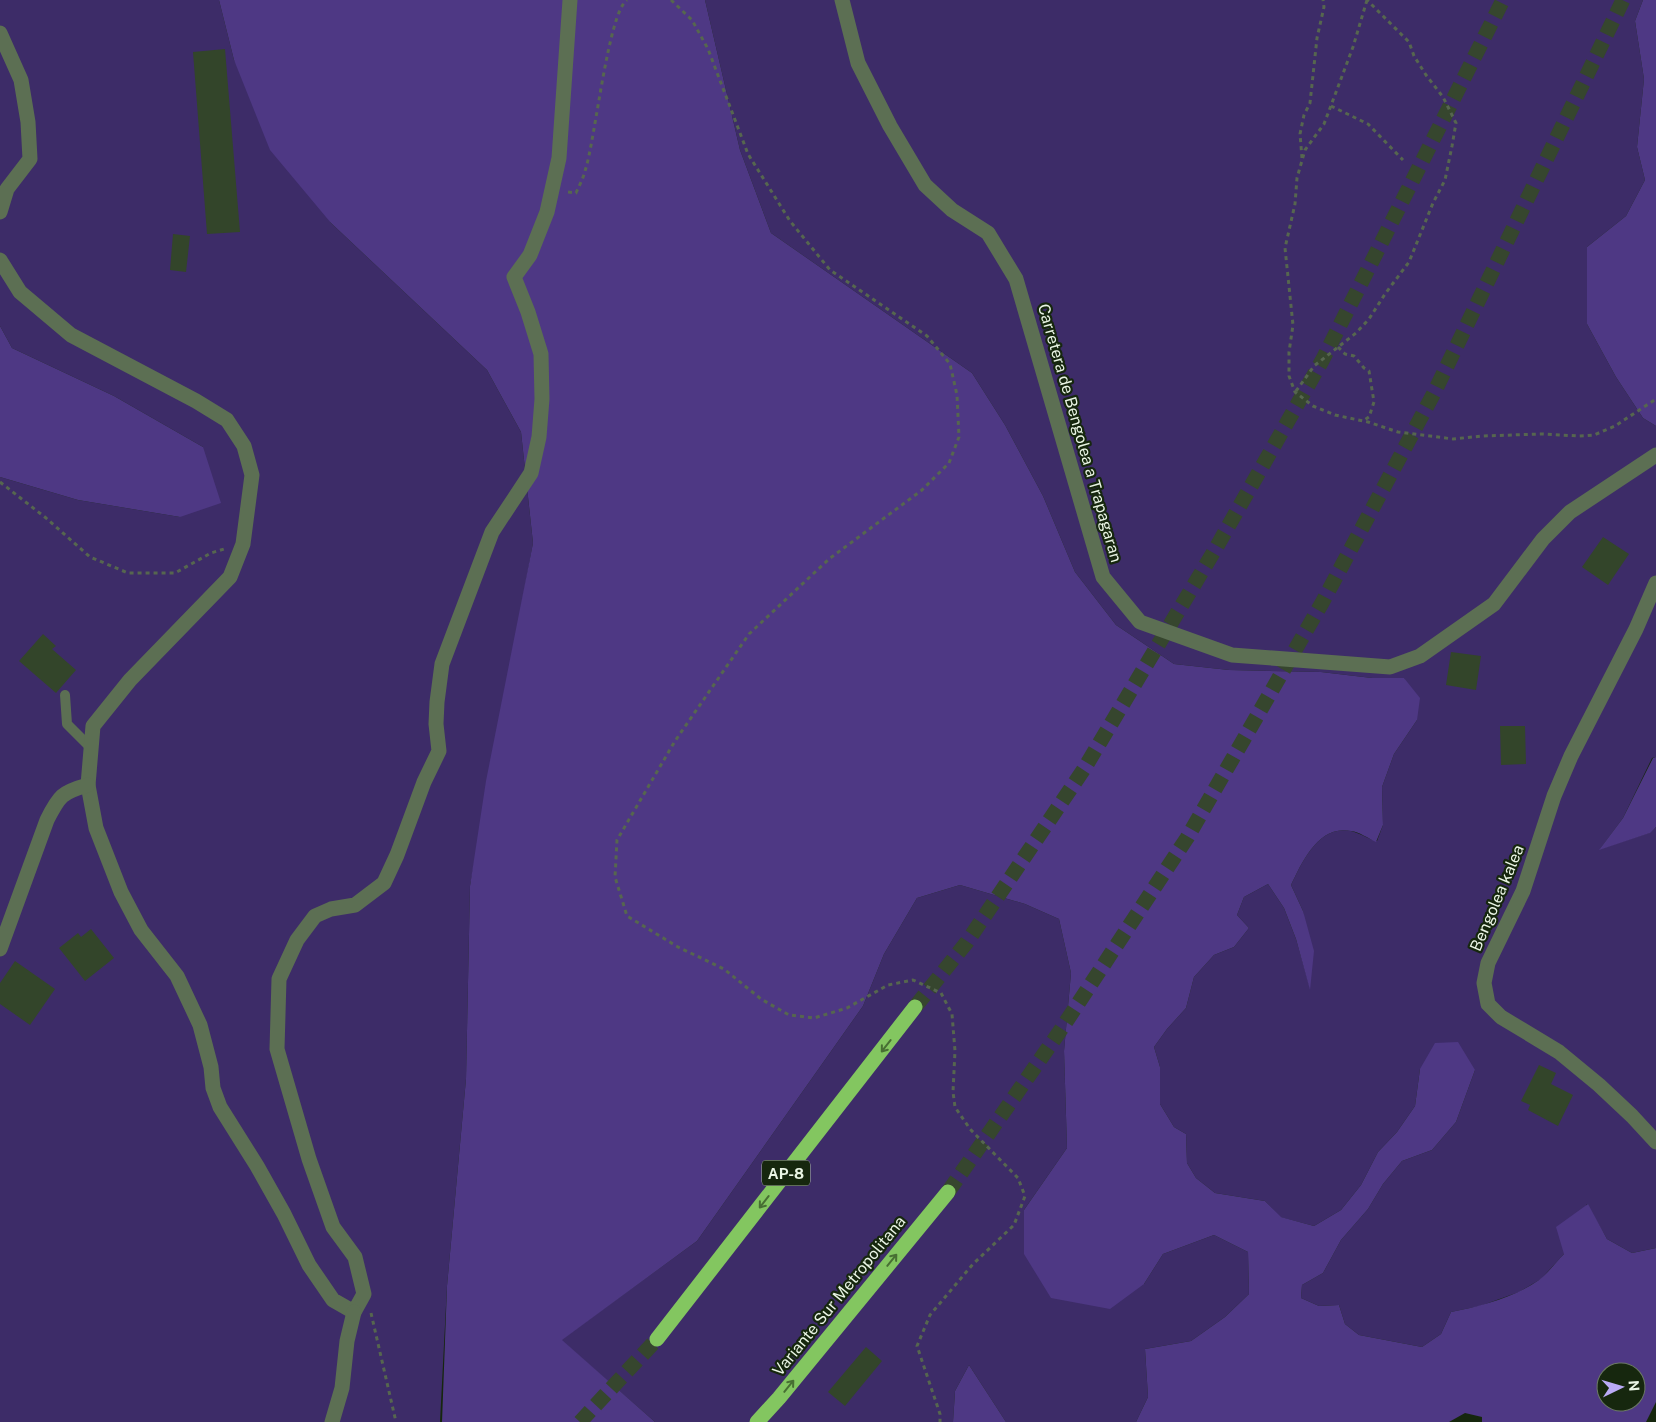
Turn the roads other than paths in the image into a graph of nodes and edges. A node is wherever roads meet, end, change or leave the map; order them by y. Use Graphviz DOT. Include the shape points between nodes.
graph roads {
  1 [pos="570,0"];
  2 [pos="842,0"];
  3 [pos="0,34"];
  4 [pos="0,212"];
  5 [pos="0,260"];
  6 [pos="1656,455"];
  7 [pos="1656,583"];
  8 [pos="65,695"];
  9 [pos="91,748"];
  10 [pos="88,785"];
  11 [pos="0,949"];
  12 [pos="916,1007"];
  13 [pos="1656,1142"];
  14 [pos="948,1192"];
  15 [pos="354,1312"];
  16 [pos="657,1339"];
  17 [pos="332,1422"];
  18 [pos="757,1422"];
  1 -- 15 [label="street" via="560,158 547,212 530,254 514,277 541,354 539,437 531,473 492,532 442,664 436,724 439,751 384,883 355,905 331,909 315,916 297,940 280,979 277,1050 333,1227 354,1256 364,1294"];
  2 -- 6 [label="street, Carretera de Bengolea a Trapagaran" via="858,63 925,185 952,210 988,233 1016,279 1103,577 1140,622 1232,655 1390,667 1420,656 1494,604 1537,546 1570,512"];
  3 -- 4 [label="street" via="22,80 30,159 7,189"];
  5 -- 9 [label="street" via="20,292 71,335 227,420 244,446 252,474 242,544 230,577 130,680 93,726"];
  7 -- 13 [label="street, Bengolea kalea" via="1571,756 1554,796 1523,891 1488,963 1484,984 1488,1004 1502,1017 1559,1052 1632,1116"];
  8 -- 9 [label="lane" via="67,724"];
  9 -- 10 [label="street"];
  10 -- 11 [label="street" via="70,790 57,801 47,820"];
  10 -- 15 [label="street" via="96,828 121,892 141,930 177,976 200,1024 212,1066 213,1088 220,1106 258,1166 309,1265 334,1300"];
  12 -- 16 [label="highway, AP-8, one-way"];
  18 -- 14 [label="highway, Variante Sur Metropolitana, one-way"];
  15 -- 17 [label="street" via="342,1388"];
}
